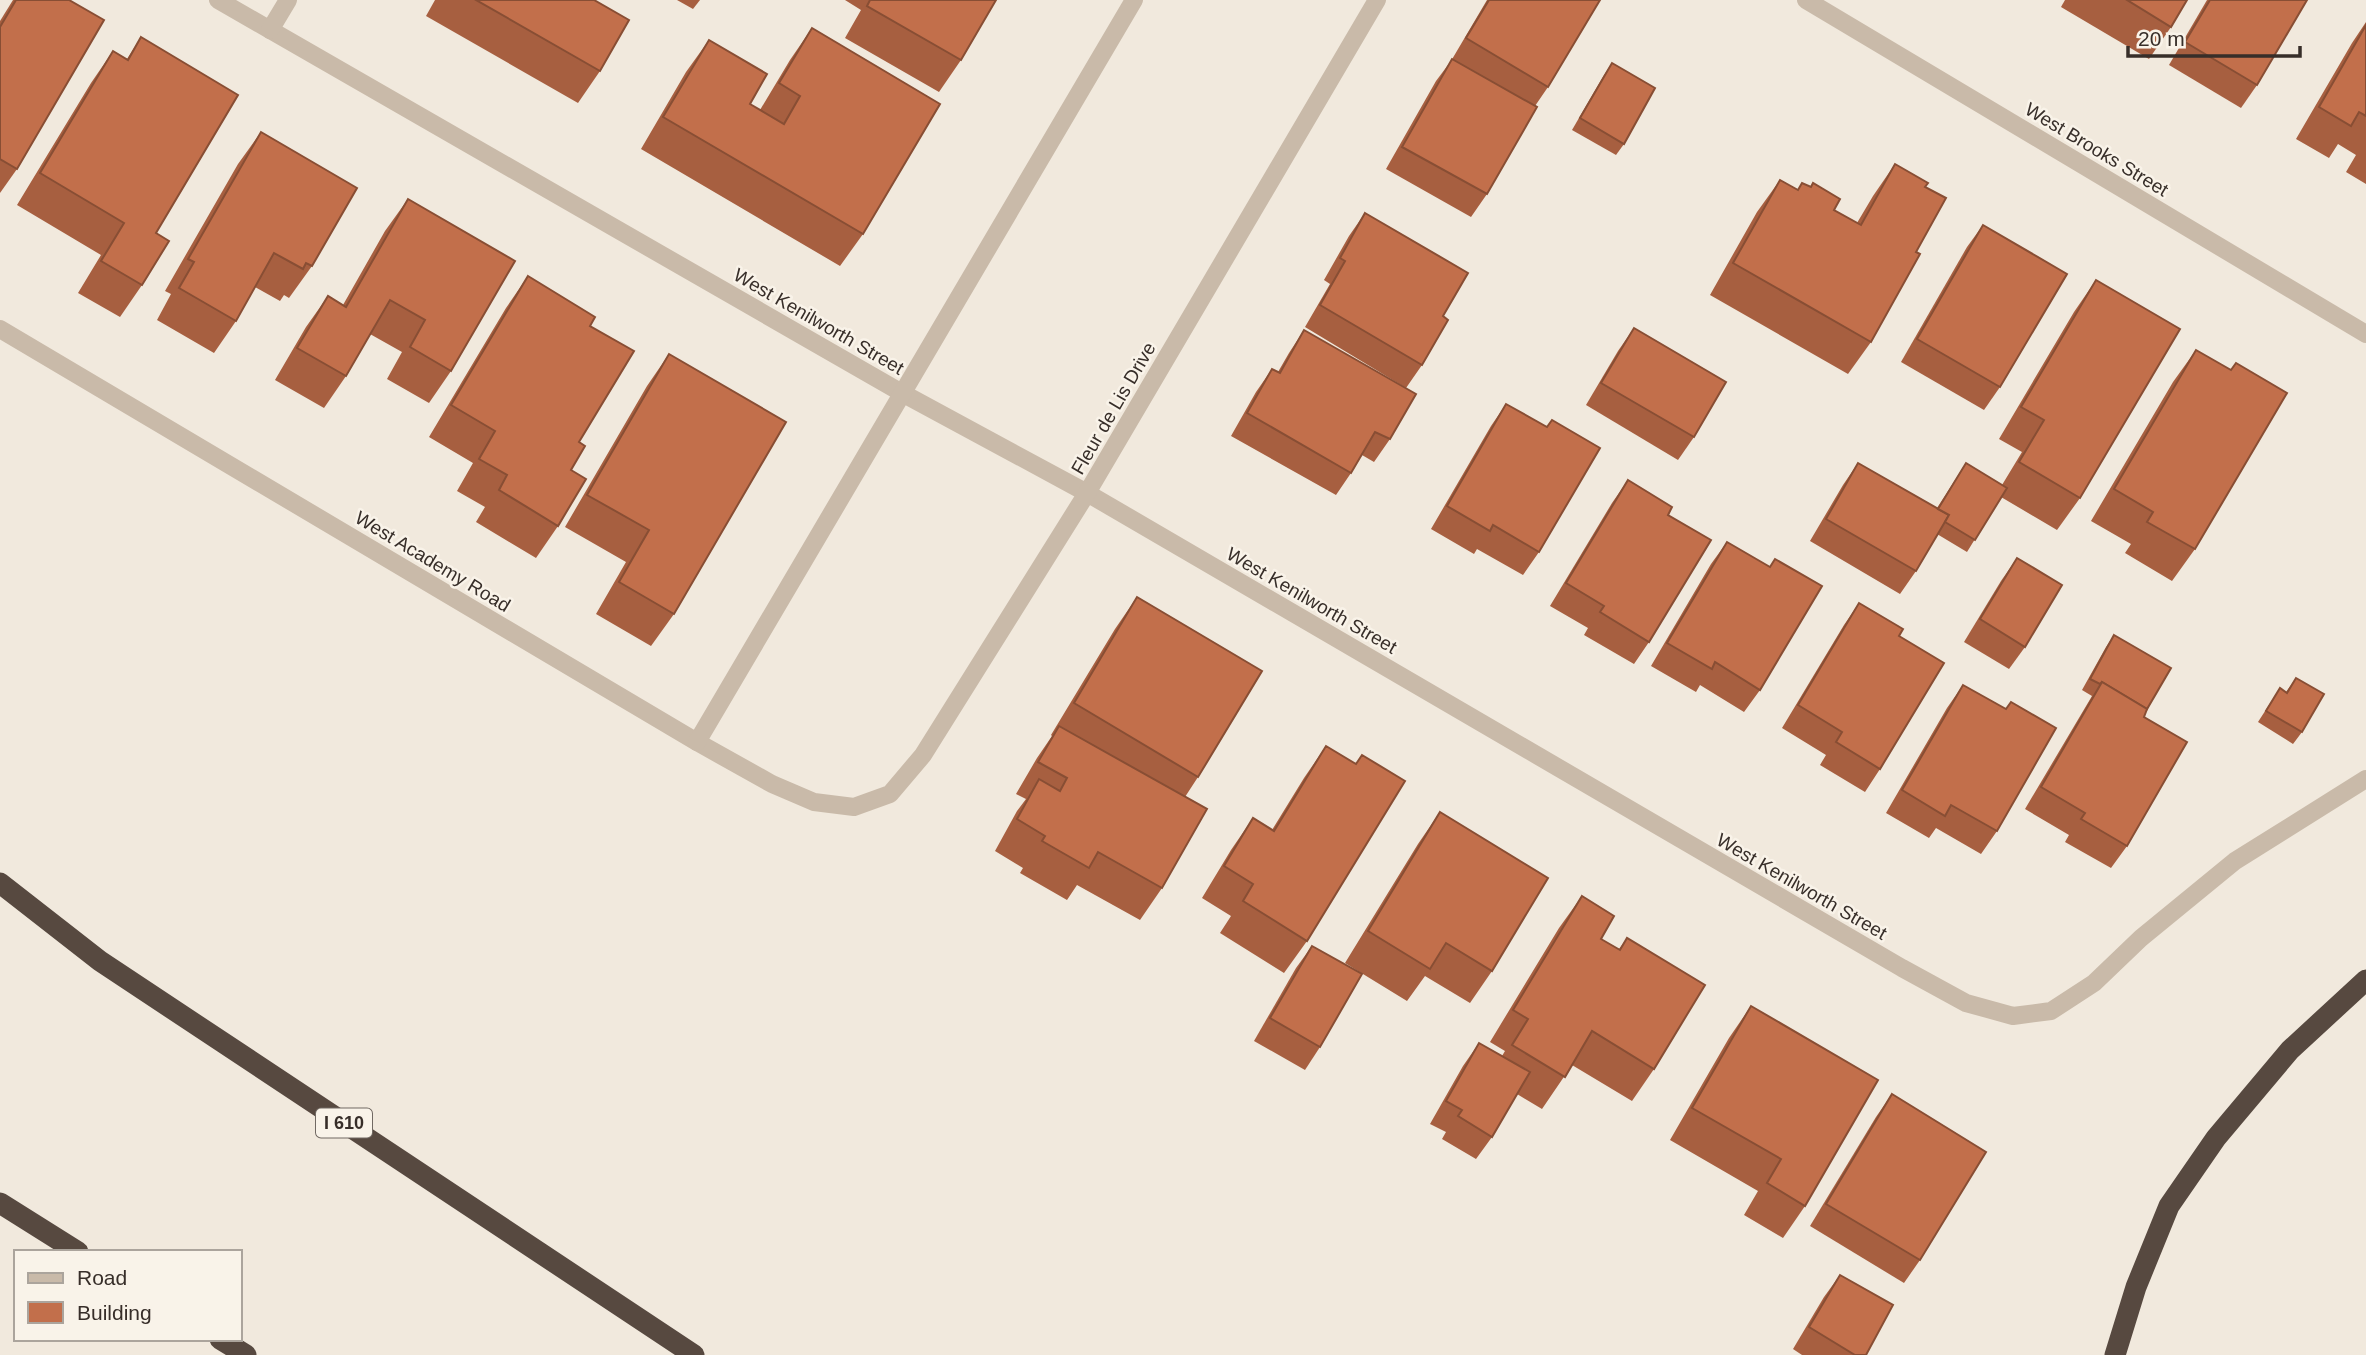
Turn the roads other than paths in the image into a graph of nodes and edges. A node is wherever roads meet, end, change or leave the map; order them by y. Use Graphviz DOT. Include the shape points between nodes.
graph roads {
  1 [pos="218,0"];
  2 [pos="288,0"];
  3 [pos="1134,0"];
  4 [pos="1377,0"];
  5 [pos="1806,0"];
  6 [pos="270,30"];
  7 [pos="0,329"];
  8 [pos="2366,334"];
  9 [pos="902,393"];
  10 [pos="1087,494"];
  11 [pos="697,742"];
  12 [pos="2366,779"];
  13 [pos="854,807"];
  14 [pos="0,883"];
  15 [pos="2366,980"];
  16 [pos="0,1203"];
  17 [pos="75,1250"];
  18 [pos="223,1341"];
  19 [pos="246,1355"];
  20 [pos="694,1355"];
  21 [pos="2115,1355"];
  1 -- 6 [label="street, West Kenilworth Street"];
  2 -- 6 [label="street"];
  3 -- 9 [label="street"];
  4 -- 10 [label="street, Fleur de Lis Drive"];
  5 -- 8 [label="street, West Brooks Street"];
  6 -- 9 [label="street, West Kenilworth Street"];
  7 -- 11 [label="street, West Academy Road"];
  9 -- 10 [label="street, West Kenilworth Street"];
  9 -- 11 [label="street"];
  10 -- 12 [label="street, West Kenilworth Street" via="1902,968 1966,1003 2013,1017 2051,1011 2094,983 2235,861"];
  10 -- 13 [label="street, Fleur de Lis Drive" via="923,755 890,793"];
  11 -- 13 [label="street, West Academy Road" via="814,802"];
  14 -- 20 [label="highway, I 610" via="100,961"];
  15 -- 21 [label="highway" via="2290,1050 2216,1138 2169,1206"];
  16 -- 17 [label="highway"];
  18 -- 19 [label="highway"];
}
